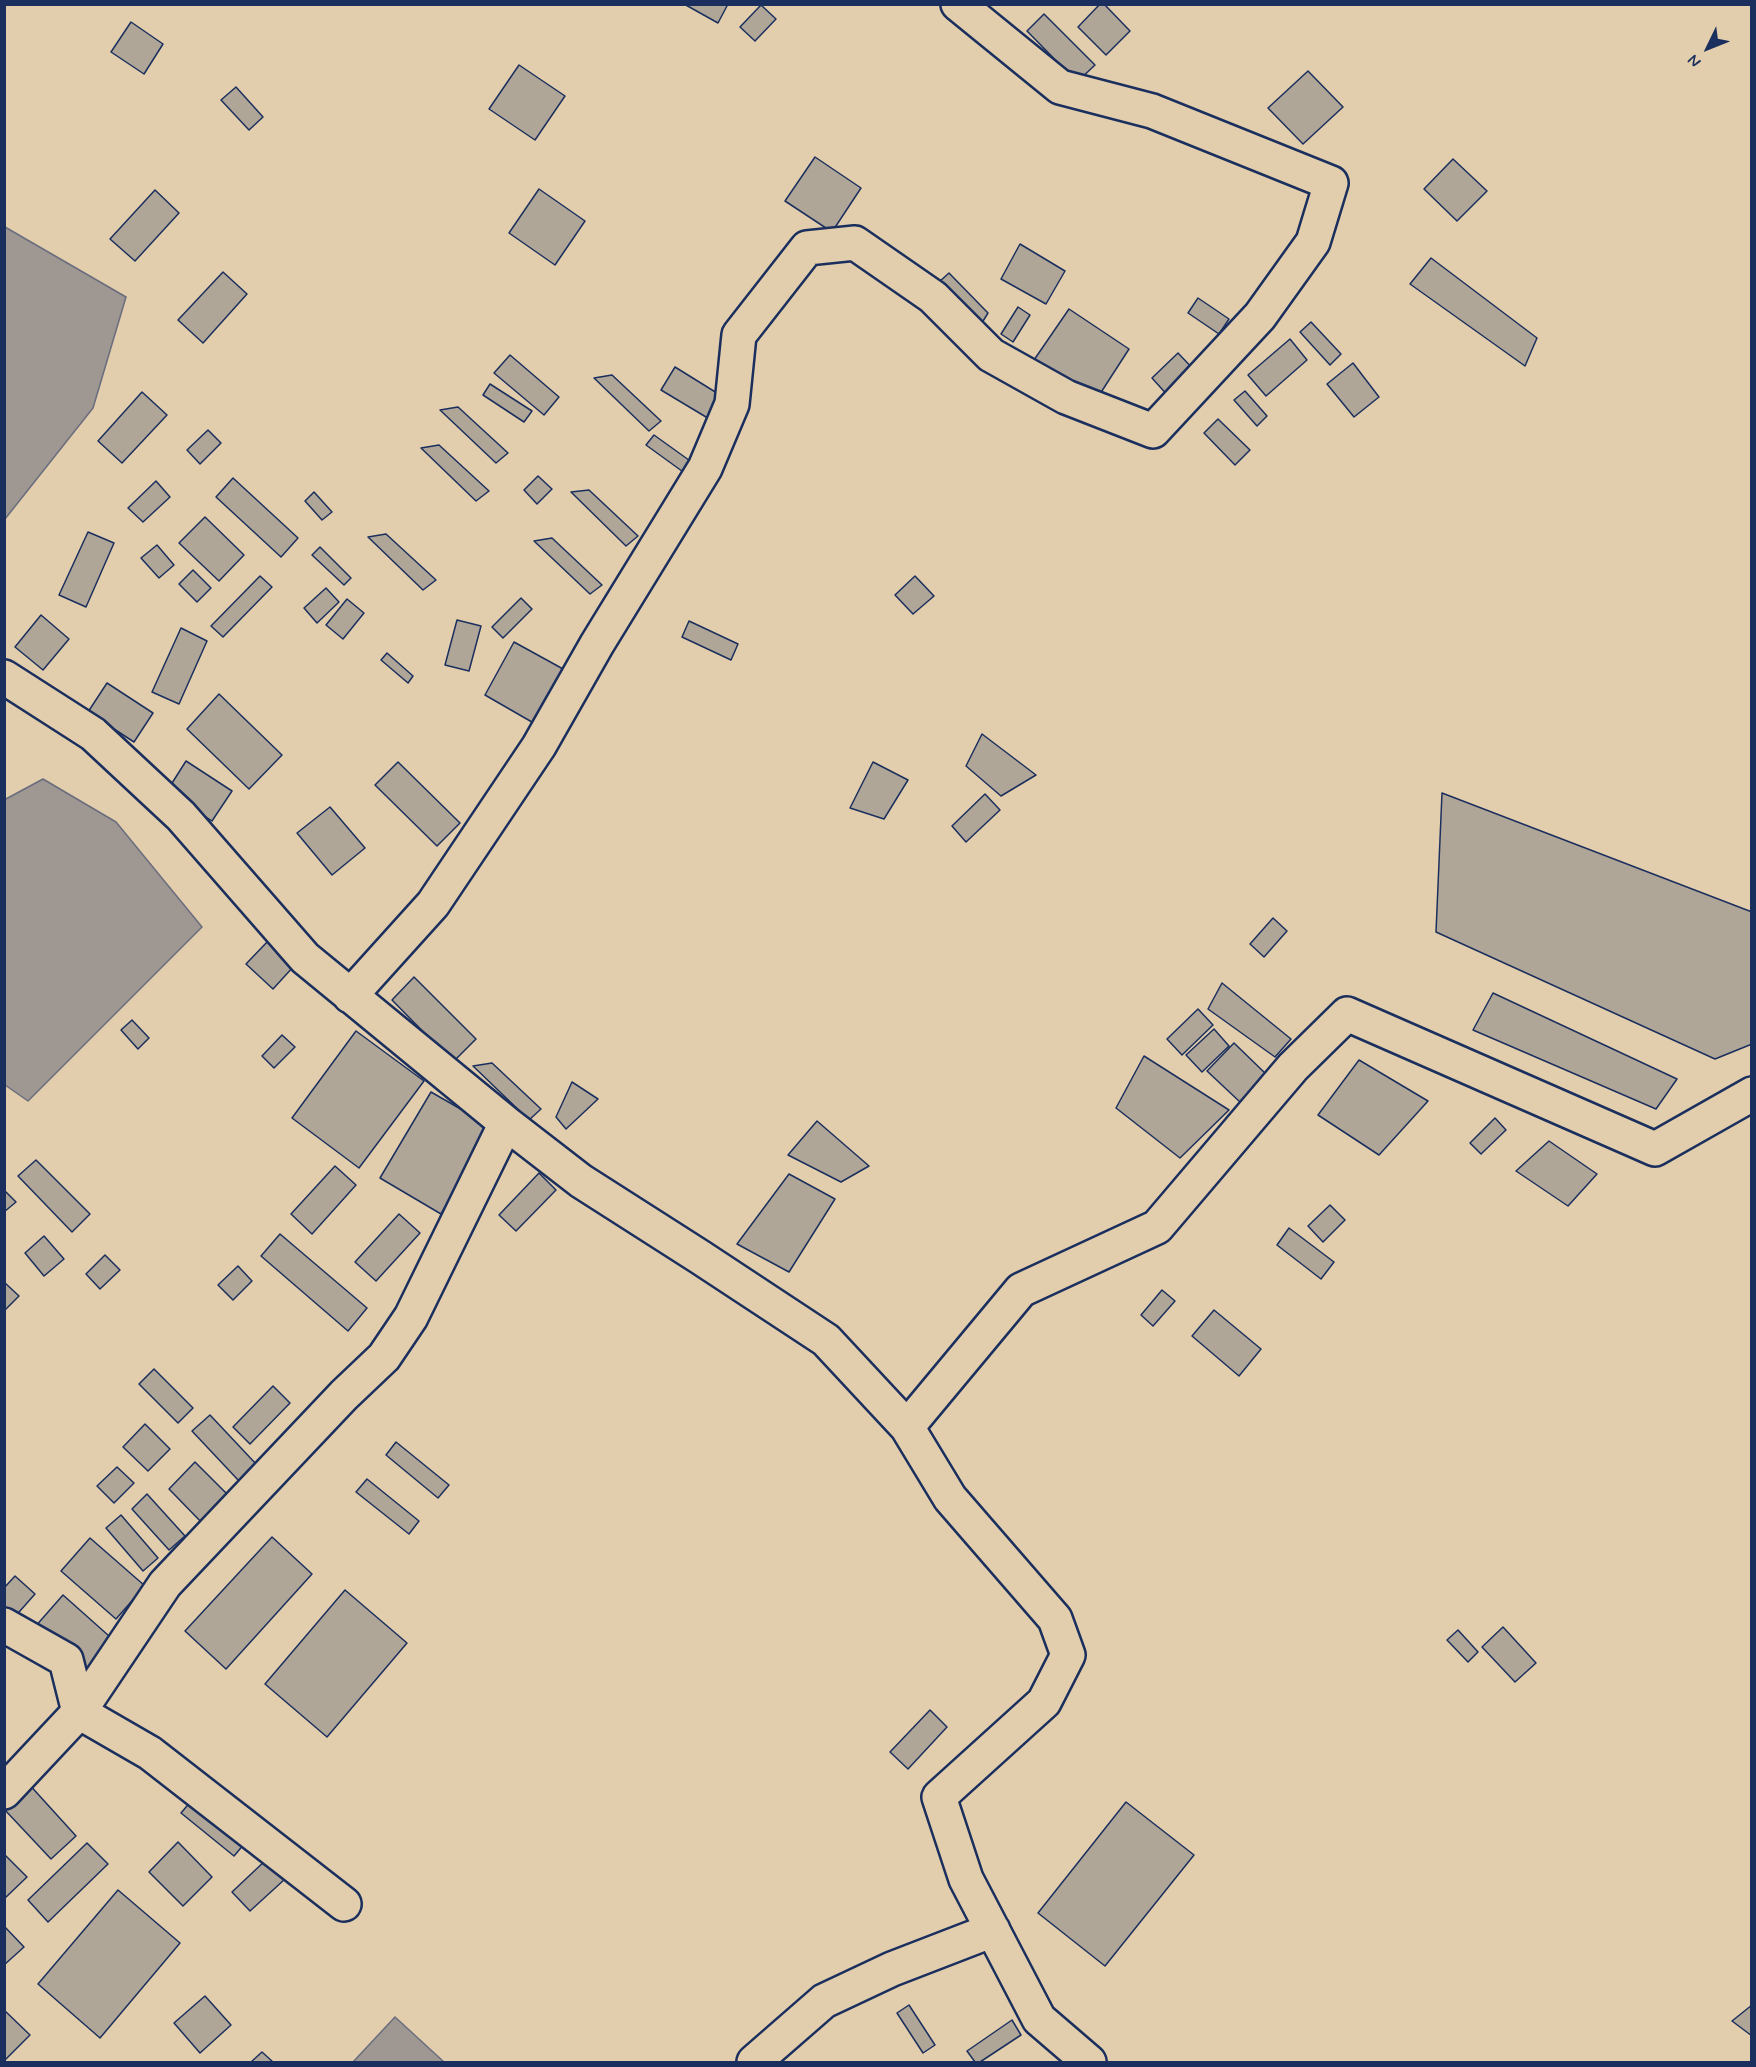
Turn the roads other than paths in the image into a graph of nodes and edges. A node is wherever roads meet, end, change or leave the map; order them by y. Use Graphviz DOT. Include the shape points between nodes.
graph roads {
  1 [pos="958,4"];
  2 [pos="4,677"];
  3 [pos="350,996"];
  4 [pos="1752,1094"];
  5 [pos="506,1124"];
  6 [pos="907,1427"];
  7 [pos="4,1625"];
  8 [pos="79,1712"];
  9 [pos="4,1792"];
  10 [pos="344,1904"];
  11 [pos="993,1930"];
  12 [pos="754,2062"];
  13 [pos="1089,2062"];
  1 -- 3 [label="street" via="1060,87 1152,111 1331,183 1313,242 1260,316 1153,430 1066,397 991,355 933,297 855,243 807,248 739,335 732,404 705,468 539,746 433,904"];
  2 -- 3 [label="street" via="93,734 181,816 304,958"];
  3 -- 5 [label="street"];
  4 -- 6 [label="street" via="1655,1149 1347,1014 1293,1067 1157,1227 1021,1290"];
  5 -- 6 [label="street" via="581,1181 825,1340"];
  5 -- 8 [label="street" via="411,1317 384,1357 165,1584"];
  6 -- 11 [label="street" via="950,1498 1055,1619 1068,1655 1044,1702 939,1797 966,1879"];
  7 -- 8 [label="street" via="66,1660"];
  8 -- 9 [label="street"];
  8 -- 10 [label="street" via="150,1753"];
  11 -- 12 [label="street" via="892,1969 824,2001"];
  11 -- 13 [label="street" via="1039,2019"];
}
